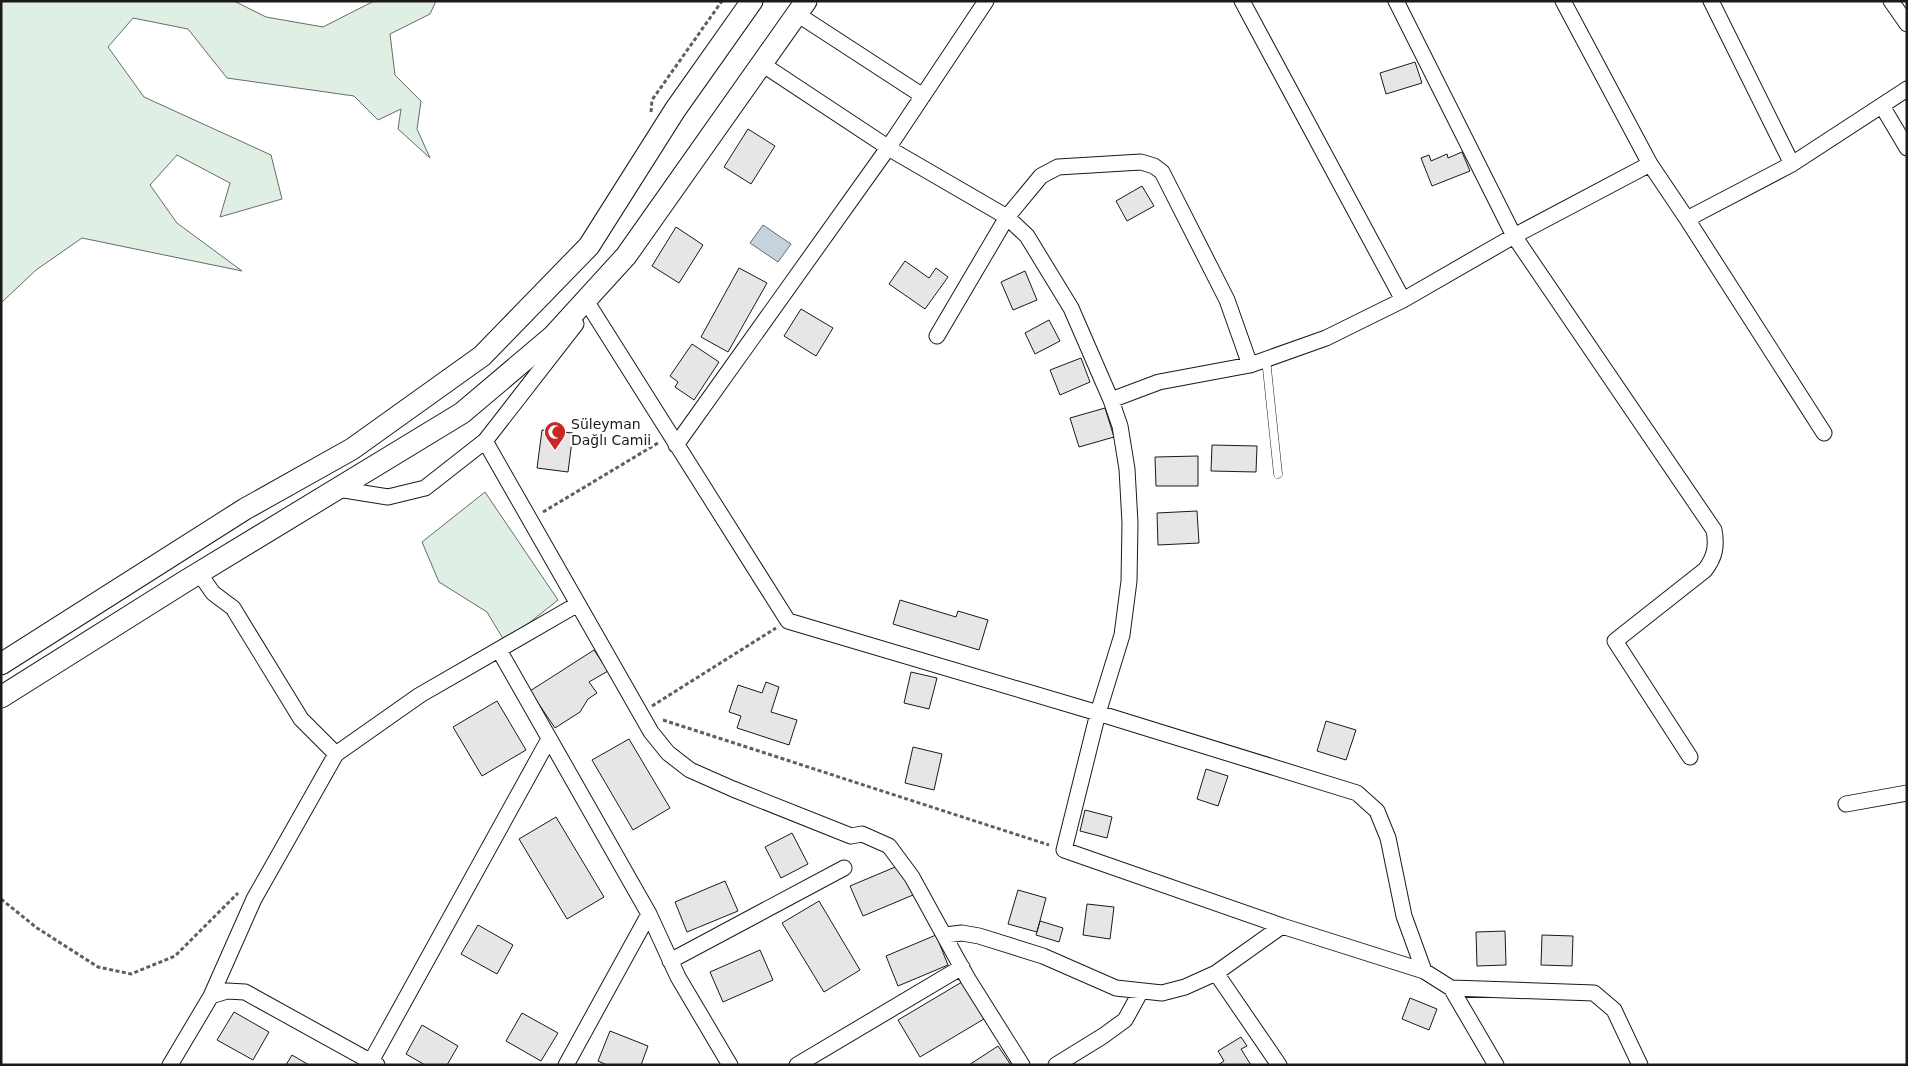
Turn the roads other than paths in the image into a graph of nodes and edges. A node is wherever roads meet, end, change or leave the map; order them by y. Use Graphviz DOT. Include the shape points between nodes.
graph roads {
  1 [pos="752,1"];
  2 [pos="986,1"];
  3 [pos="1242,1"];
  4 [pos="1396,1"];
  5 [pos="1563,1"];
  6 [pos="1711,1"];
  7 [pos="1891,1"];
  8 [pos="802,8"];
  9 [pos="1907,24"];
  10 [pos="762,64"];
  11 [pos="1907,89"];
  12 [pos="923,96"];
  13 [pos="1882,106"];
  14 [pos="888,148"];
  15 [pos="1907,148"];
  16 [pos="1650,164"];
  17 [pos="1792,164"];
  18 [pos="1008,217"];
  19 [pos="1688,219"];
  20 [pos="1514,236"];
  21 [pos="626,256"];
  22 [pos="1403,300"];
  23 [pos="590,307"];
  24 [pos="937,336"];
  25 [pos="1266,360"];
  26 [pos="1250,365"];
  27 [pos="1111,400"];
  28 [pos="1824,433"];
  29 [pos="674,440"];
  30 [pos="485,441"];
  31 [pos="1278,474"];
  32 [pos="338,489"];
  33 [pos="199,573"];
  34 [pos="578,604"];
  35 [pos="499,650"];
  36 [pos="1,664"];
  37 [pos="1,696"];
  38 [pos="1098,713"];
  39 [pos="549,739"];
  40 [pos="336,754"];
  41 [pos="1690,757"];
  42 [pos="1907,793"];
  43 [pos="1846,804"];
  44 [pos="844,868"];
  45 [pos="649,914"];
  46 [pos="1282,926"];
  47 [pos="945,935"];
  48 [pos="670,961"];
  49 [pos="962,967"];
  50 [pos="1424,971"];
  51 [pos="1216,973"];
  52 [pos="1451,988"];
  53 [pos="1141,991"];
  54 [pos="211,996"];
  55 [pos="372,1064"];
  56 [pos="170,1065"];
  57 [pos="566,1065"];
  58 [pos="730,1065"];
  59 [pos="797,1065"];
  60 [pos="1022,1065"];
  61 [pos="1056,1065"];
  62 [pos="1279,1065"];
  63 [pos="1496,1065"];
  64 [pos="1640,1065"];
  1 -- 36 [label="main road" via="675,110 589,246 482,356 352,449 245,508"];
  2 -- 12 [label="street"];
  3 -- 22 [label="street"];
  4 -- 20 [label="street"];
  5 -- 16 [label="street"];
  6 -- 17 [label="street"];
  7 -- 9 [label="street"];
  8 -- 10 [label="main road"];
  8 -- 12 [label="street"];
  10 -- 14 [label="street"];
  10 -- 21 [label="main road"];
  11 -- 13 [label="street"];
  12 -- 14 [label="street"];
  13 -- 15 [label="street"];
  13 -- 17 [label="street"];
  14 -- 18 [label="street"];
  14 -- 29 [label="street"];
  16 -- 19 [label="street"];
  16 -- 20 [label="street"];
  17 -- 19 [label="street"];
  18 -- 24 [label="street"];
  18 -- 26 [label="street" via="1041,176 1058,167 1141,162 1154,166 1162,172 1227,300"];
  18 -- 27 [label="street" via="1028,236 1071,308"];
  19 -- 28 [label="street"];
  20 -- 22 [label="street"];
  20 -- 41 [label="street" via="1714,530 1716,549 1705,570 1615,641"];
  21 -- 23 [label="street"];
  21 -- 32 [label="main road" via="553,336 462,413"];
  22 -- 25 [label="street" via="1326,338"];
  23 -- 29 [label="street"];
  23 -- 30 [label="street"];
  25 -- 26 [label="street"];
  25 -- 31 [label="lane"];
  26 -- 27 [label="street" via="1159,382"];
  27 -- 38 [label="street" via="1120,426 1127,469 1130,523 1128,581 1122,635"];
  29 -- 38 [label="street" via="788,621"];
  30 -- 32 [label="street" via="425,488 388,497"];
  30 -- 34 [label="street"];
  32 -- 33 [label="main road"];
  33 -- 37 [label="main road"];
  33 -- 40 [label="street" via="213,594 233,608 301,719"];
  34 -- 35 [label="street"];
  34 -- 47 [label="street" via="651,732 668,753 690,770 733,789 851,836 862,834 889,846 912,877"];
  35 -- 39 [label="street"];
  35 -- 40 [label="street" via="420,695"];
  38 -- 46 [label="street" via="1064,850"];
  38 -- 50 [label="street" via="1357,793 1377,811 1388,838 1404,916"];
  39 -- 45 [label="street"];
  39 -- 55 [label="street"];
  40 -- 54 [label="street" via="254,899"];
  42 -- 43 [label="street"];
  44 -- 48 [label="street"];
  45 -- 48 [label="street"];
  45 -- 57 [label="street"];
  46 -- 50 [label="street"];
  46 -- 51 [label="street"];
  47 -- 49 [label="street"];
  47 -- 53 [label="street" via="979,936 1043,956 1116,988"];
  48 -- 58 [label="street"];
  49 -- 59 [label="street"];
  49 -- 60 [label="street"];
  50 -- 52 [label="street"];
  51 -- 53 [label="street" via="1170,991"];
  51 -- 62 [label="street"];
  52 -- 63 [label="street"];
  52 -- 64 [label="street" via="1594,992 1614,1010"];
  53 -- 61 [label="street" via="1125,1020"];
  54 -- 55 [label="street" via="227,991 245,992"];
  54 -- 56 [label="street"];
}
